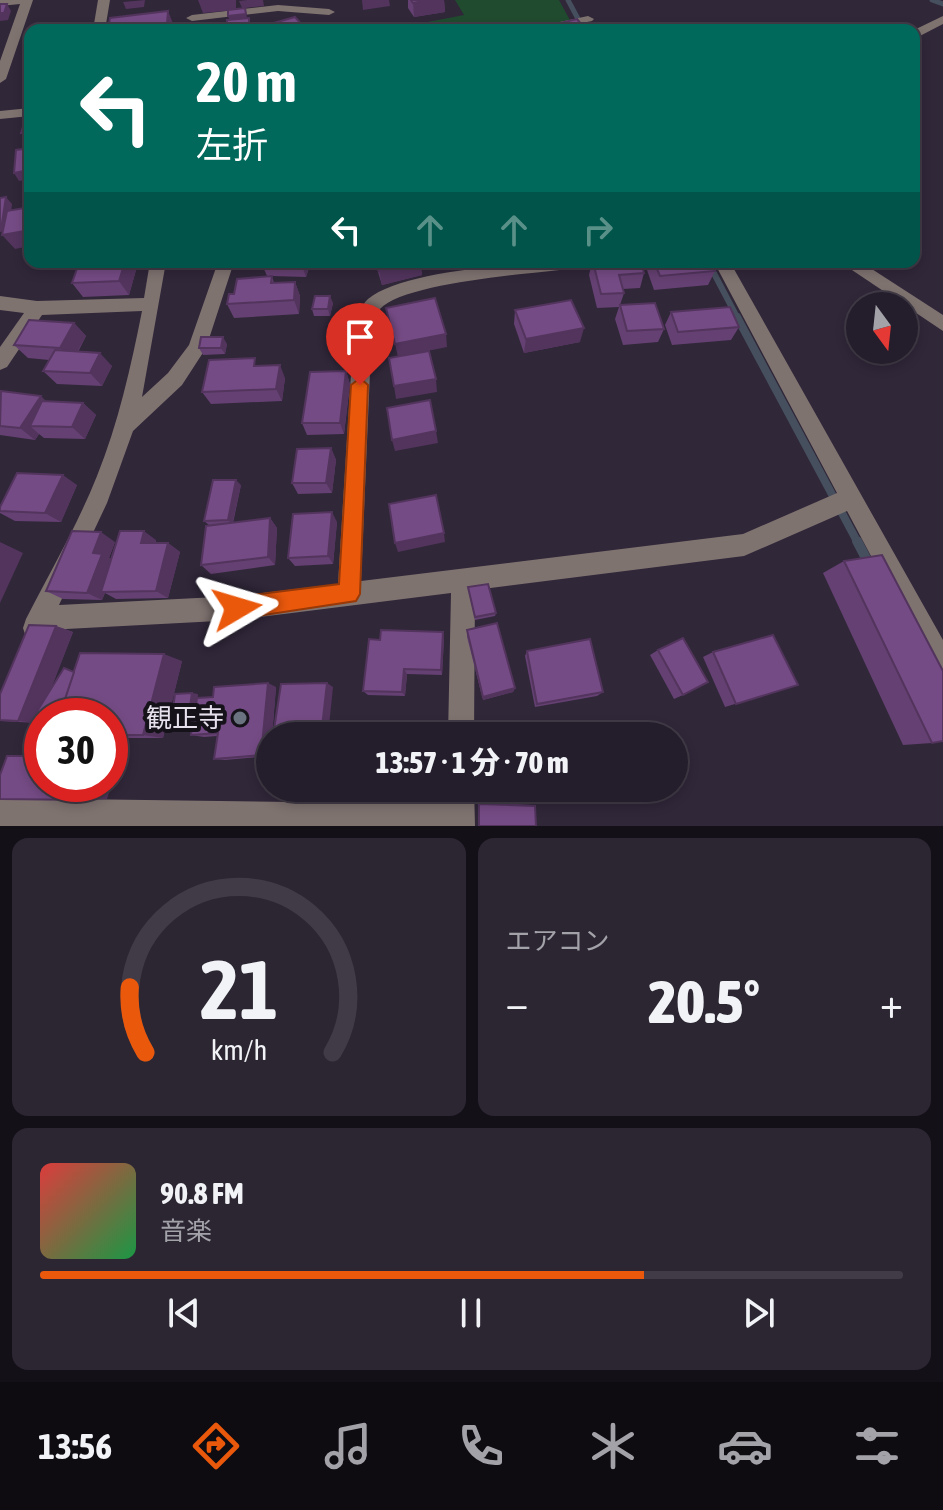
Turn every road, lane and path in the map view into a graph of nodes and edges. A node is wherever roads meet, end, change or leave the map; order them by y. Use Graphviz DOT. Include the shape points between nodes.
graph roads {
  1 [pos="27,0"];
  2 [pos="104,0"];
  3 [pos="194,0"];
  4 [pos="0,3"];
  5 [pos="329,11"];
  6 [pos="589,19"];
  7 [pos="943,19"];
  8 [pos="100,24"];
  9 [pos="192,24"];
  10 [pos="561,24"];
  11 [pos="920,32"];
  12 [pos="24,49"];
  13 [pos="4,51"];
  14 [pos="0,79"];
  15 [pos="24,113"];
  16 [pos="0,115"];
  17 [pos="157,268"];
  18 [pos="224,268"];
  19 [pos="531,268"];
  20 [pos="725,268"];
  21 [pos="857,268"];
  22 [pos="0,303"];
  23 [pos="152,304"];
  24 [pos="37,308"];
  25 [pos="943,324"];
  26 [pos="0,362"];
  27 [pos="125,426"];
  28 [pos="851,498"];
  29 [pos="463,580"];
  30 [pos="349,594"];
  31 [pos="40,618"];
  32 [pos="27,647"];
  33 [pos="943,665"];
  34 [pos="461,722"];
  35 [pos="0,812"];
  36 [pos="460,822"];
  1 -- 4 [label="street"];
  1 -- 13 [label="street"];
  2 -- 8 [label="street"];
  3 -- 9 [label="street"];
  5 -- 9 [label="street" via="278,8"];
  6 -- 10 [label="street"];
  7 -- 11 [label="street"];
  12 -- 13 [label="street"];
  13 -- 14 [label="street"];
  15 -- 16 [label="street"];
  17 -- 23 [label="street"];
  18 -- 27 [label="street" via="197,348 175,379"];
  19 -- 30 [label="street" via="389,294 372,305 363,326"];
  20 -- 28 [label="street"];
  21 -- 25 [label="street"];
  22 -- 24 [label="street"];
  23 -- 24 [label="street"];
  23 -- 27 [label="street"];
  24 -- 26 [label="street"];
  27 -- 31 [label="street"];
  28 -- 29 [label="street" via="744,545"];
  28 -- 33 [label="street"];
  29 -- 30 [label="street"];
  29 -- 34 [label="street"];
  30 -- 31 [label="street" via="237,608"];
  31 -- 32 [label="street"];
  35 -- 36 [label="street"];
}
